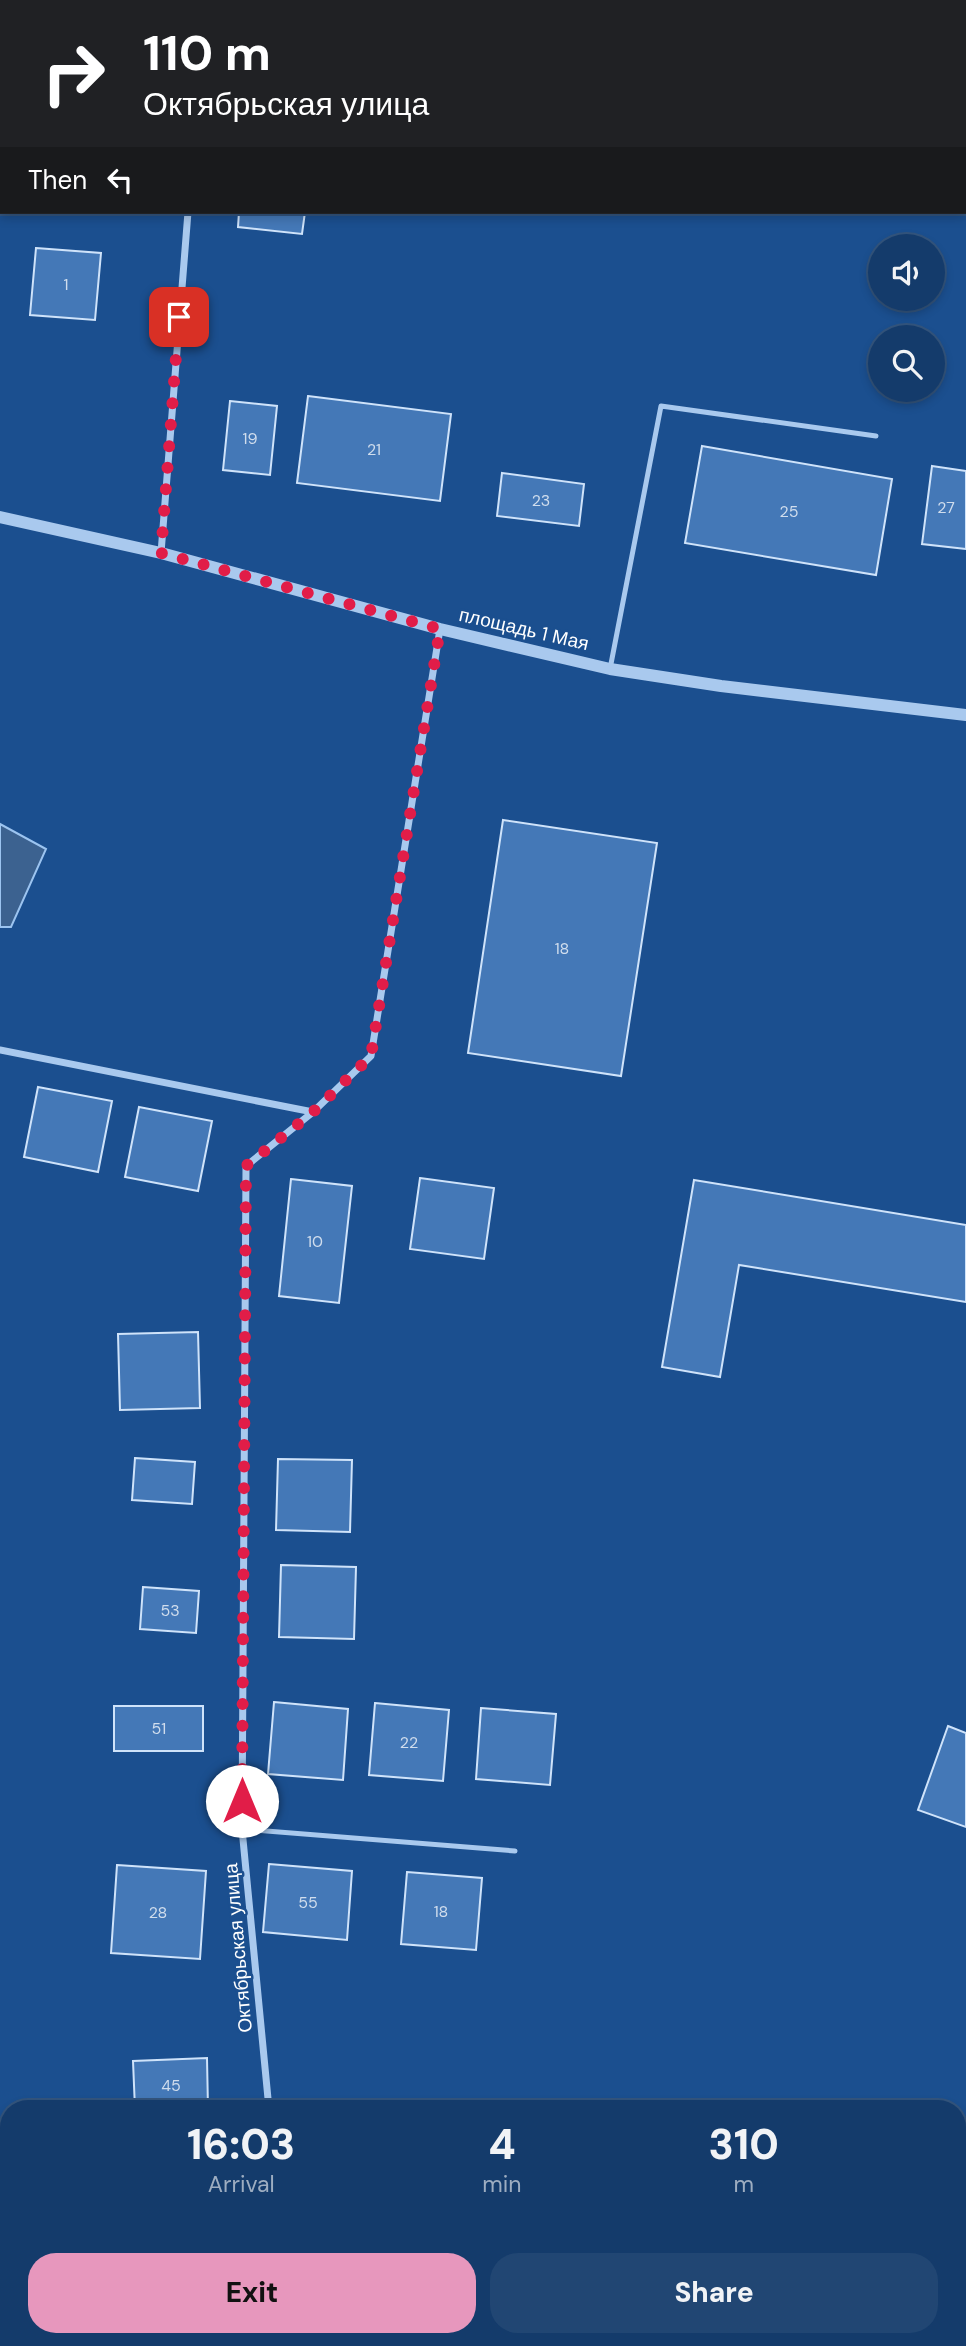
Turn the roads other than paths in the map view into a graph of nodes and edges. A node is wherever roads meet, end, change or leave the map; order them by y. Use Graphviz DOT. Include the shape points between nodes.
graph roads {
  1 [pos="188,214"];
  2 [pos="876,436"];
  3 [pos="0,517"];
  4 [pos="161,553"];
  5 [pos="440,629"];
  6 [pos="610,669"];
  7 [pos="966,715"];
  8 [pos="0,1050"];
  9 [pos="313,1112"];
  10 [pos="242,1829"];
  11 [pos="515,1851"];
  12 [pos="268,2100"];
  1 -- 4 [label="street"];
  2 -- 6 [label="lane" via="661,406"];
  3 -- 4 [label="street, площадь 1 Мая"];
  4 -- 5 [label="street, площадь 1 Мая"];
  5 -- 6 [label="street, площадь 1 Мая"];
  5 -- 9 [label="street, Октябрьская улица" via="371,1056"];
  6 -- 7 [label="street, площадь 1 Мая"];
  8 -- 9 [label="street"];
  9 -- 10 [label="street, Октябрьская улица" via="246,1166"];
  10 -- 11 [label="lane"];
  10 -- 12 [label="street, Октябрьская улица"];
}
